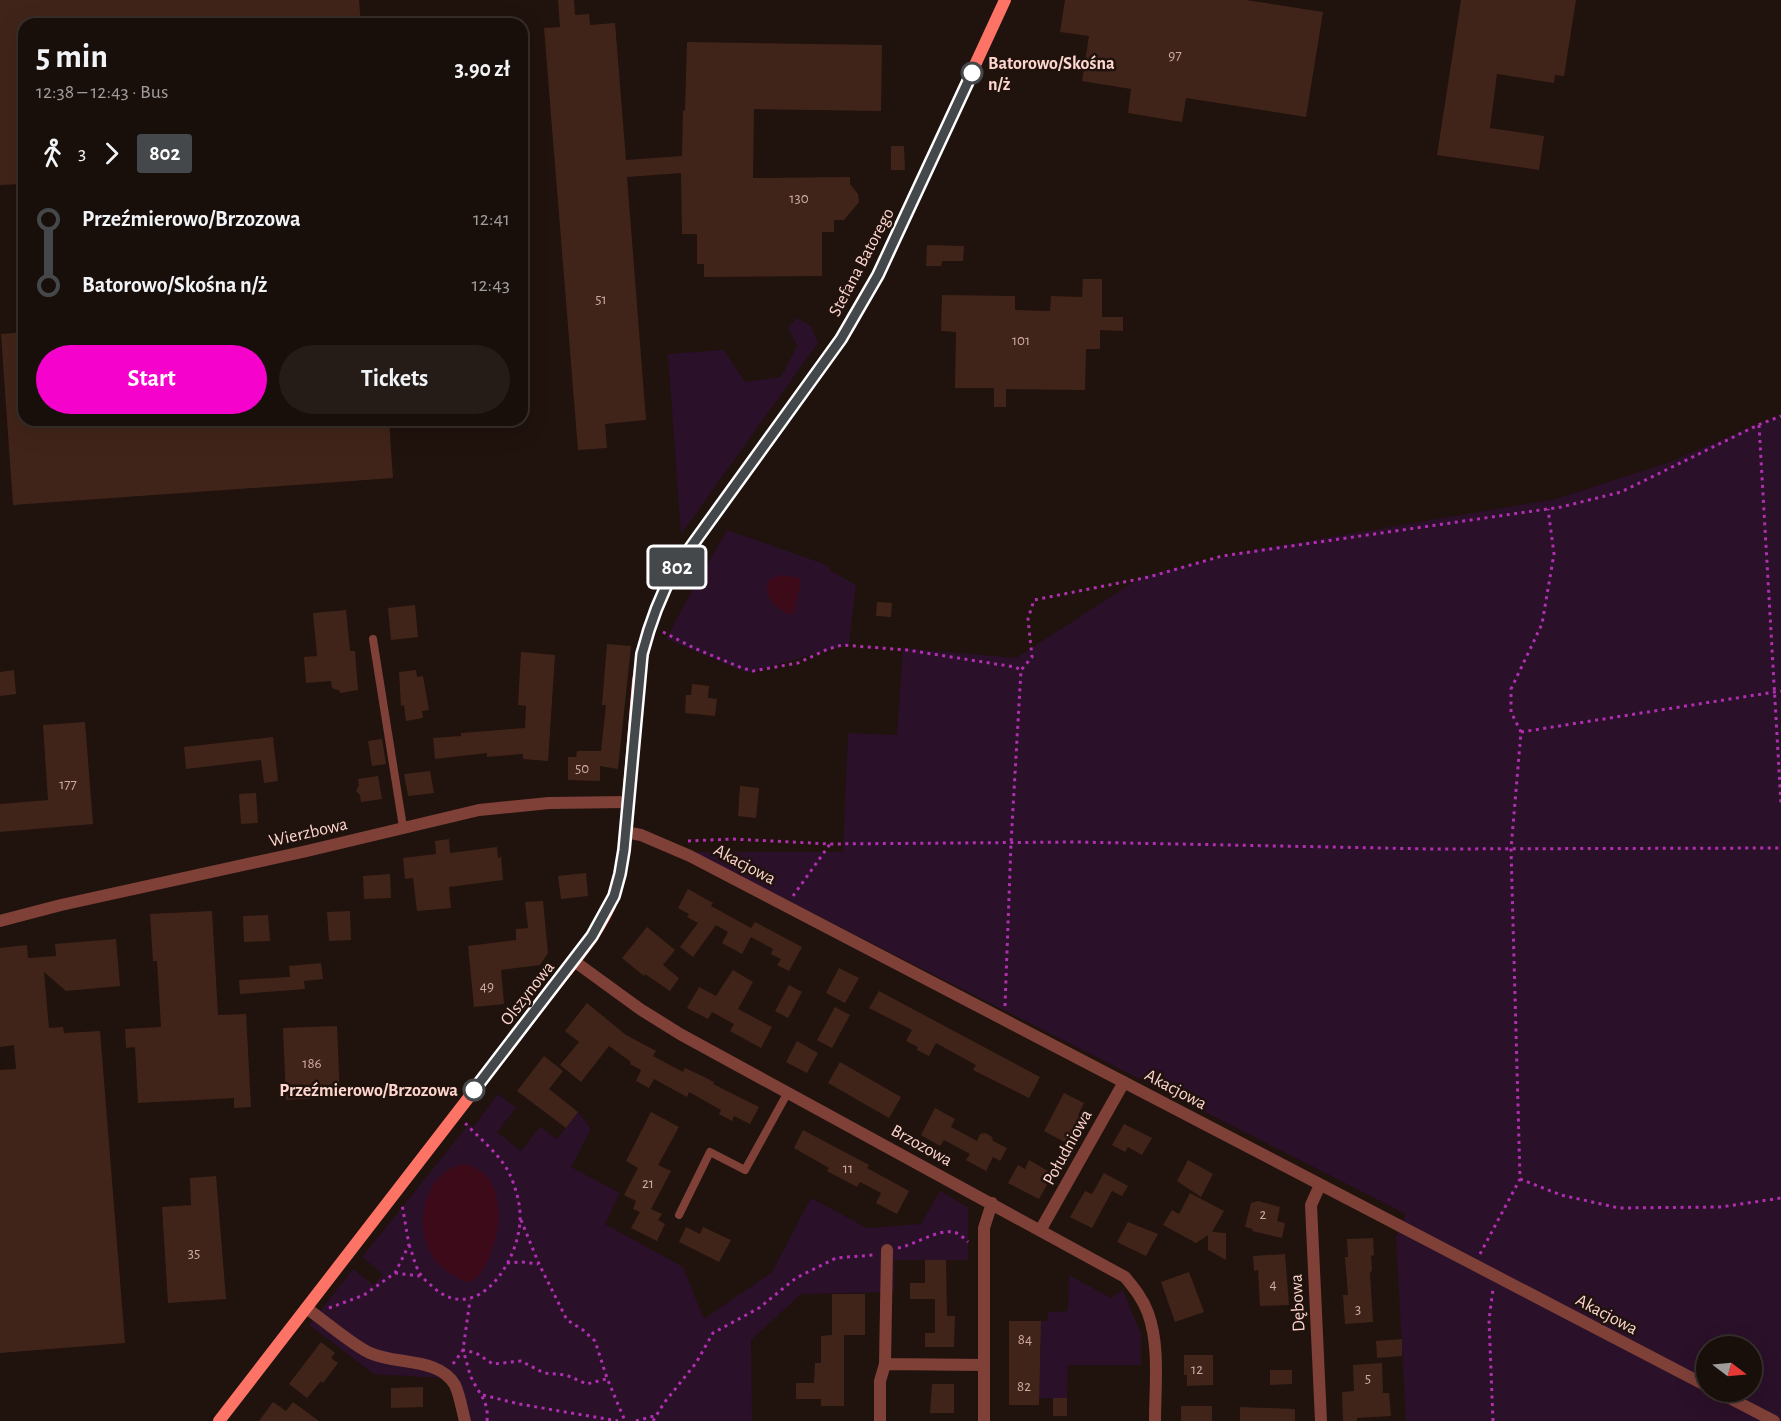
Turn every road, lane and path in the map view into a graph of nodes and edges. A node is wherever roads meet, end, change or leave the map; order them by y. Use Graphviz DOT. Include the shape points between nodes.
graph roads {
  1 [pos="1005,0"];
  2 [pos="1781,416"];
  3 [pos="1758,425"];
  4 [pos="1548,509"];
  5 [pos="711,519"];
  6 [pos="649,627"];
  7 [pos="373,639"];
  8 [pos="1021,670"];
  9 [pos="1781,691"];
  10 [pos="1774,692"];
  11 [pos="1521,732"];
  12 [pos="627,802"];
  13 [pos="1781,804"];
  14 [pos="403,827"];
  15 [pos="625,832"];
  16 [pos="1011,843"];
  17 [pos="830,844"];
  18 [pos="665,845"];
  19 [pos="1781,848"];
  20 [pos="1511,849"];
  21 [pos="786,906"];
  22 [pos="0,921"];
  23 [pos="574,961"];
  24 [pos="1005,1020"];
  25 [pos="1124,1082"];
  26 [pos="788,1092"];
  27 [pos="463,1122"];
  28 [pos="1520,1179"];
  29 [pos="1320,1185"];
  30 [pos="1781,1198"];
  31 [pos="402,1201"];
  32 [pos="992,1203"];
  33 [pos="679,1215"];
  34 [pos="520,1219"];
  35 [pos="1041,1229"];
  36 [pos="968,1242"];
  37 [pos="409,1245"];
  38 [pos="887,1252"];
  39 [pos="507,1263"];
  40 [pos="539,1264"];
  41 [pos="1475,1265"];
  42 [pos="395,1273"];
  43 [pos="421,1276"];
  44 [pos="1494,1276"];
  45 [pos="470,1300"];
  46 [pos="306,1308"];
  47 [pos="317,1316"];
  48 [pos="463,1350"];
  49 [pos="885,1364"];
  50 [pos="984,1365"];
  51 [pos="445,1375"];
  52 [pos="607,1378"];
  53 [pos="1696,1380"];
  54 [pos="483,1395"];
  55 [pos="1737,1402"];
  56 [pos="654,1416"];
  57 [pos="219,1421"];
  58 [pos="465,1421"];
  59 [pos="487,1421"];
  60 [pos="618,1421"];
  61 [pos="625,1421"];
  62 [pos="636,1421"];
  63 [pos="653,1421"];
  64 [pos="880,1421"];
  65 [pos="984,1421"];
  66 [pos="1155,1421"];
  67 [pos="1321,1421"];
  68 [pos="1492,1421"];
  69 [pos="1774,1421"];
  1 -- 5 [label="street, Stefana Batorego" via="878,275 841,339"];
  2 -- 3 [label="path"];
  3 -- 4 [label="path" via="1621,492"];
  3 -- 10 [label="path"];
  4 -- 8 [label="path" via="1222,556 1149,577 1034,600 1028,619 1032,657"];
  4 -- 11 [label="path" via="1554,554 1542,624 1511,689 1511,712"];
  5 -- 6 [label="street, Olszynowa" via="675,569"];
  6 -- 8 [label="path" via="753,671 798,663 842,645 907,650"];
  6 -- 12 [label="street, Olszynowa" via="638,681"];
  7 -- 14 [label="lane"];
  8 -- 16 [label="path"];
  9 -- 10 [label="path"];
  10 -- 11 [label="path"];
  10 -- 13 [label="path"];
  11 -- 20 [label="path"];
  12 -- 14 [label="street, Wierzbowa" via="518,805"];
  12 -- 15 [label="street, Olszynowa"];
  14 -- 22 [label="street, Wierzbowa"];
  15 -- 18 [label="street, Akacjowa"];
  15 -- 23 [label="street, Olszynowa" via="614,896"];
  16 -- 17 [label="path"];
  16 -- 20 [label="path"];
  16 -- 24 [label="path"];
  17 -- 18 [label="path" via="733,839"];
  17 -- 21 [label="path"];
  18 -- 21 [label="street, Akacjowa"];
  19 -- 20 [label="path"];
  20 -- 28 [label="path"];
  21 -- 24 [label="street, Akacjowa"];
  23 -- 26 [label="street, Brzozowa" via="680,1034"];
  23 -- 46 [label="street, Olszynowa"];
  24 -- 25 [label="street, Akacjowa"];
  25 -- 29 [label="street, Akacjowa"];
  25 -- 35 [label="street, Południowa"];
  26 -- 32 [label="street, Brzozowa"];
  26 -- 33 [label="lane" via="746,1170 710,1152"];
  27 -- 34 [label="path" via="509,1173"];
  28 -- 30 [label="path" via="1560,1195 1619,1208 1721,1206"];
  28 -- 41 [label="path"];
  29 -- 41 [label="street, Akacjowa"];
  29 -- 67 [label="street, Dębowa" via="1311,1205"];
  31 -- 37 [label="path"];
  32 -- 35 [label="street, Brzozowa"];
  32 -- 50 [label="street" via="984,1228"];
  34 -- 39 [label="path"];
  34 -- 40 [label="path"];
  35 -- 66 [label="street, Brzozowa" via="1125,1277 1139,1293 1153,1337"];
  36 -- 38 [label="path" via="952,1231"];
  37 -- 42 [label="path"];
  37 -- 43 [label="path"];
  38 -- 49 [label="street"];
  38 -- 56 [label="path" via="836,1258 796,1278 759,1308 713,1333 696,1363"];
  39 -- 40 [label="path"];
  39 -- 45 [label="path" via="485,1291"];
  40 -- 52 [label="path" via="567,1320 595,1341"];
  41 -- 44 [label="street, Akacjowa"];
  42 -- 43 [label="path"];
  42 -- 47 [label="path" via="364,1294"];
  43 -- 45 [label="path" via="442,1295"];
  44 -- 53 [label="street, Akacjowa"];
  44 -- 68 [label="path" via="1489,1320"];
  45 -- 48 [label="path"];
  46 -- 47 [label="street"];
  46 -- 57 [label="street, Olszynowa"];
  47 -- 51 [label="street" via="368,1352 384,1359 432,1367"];
  48 -- 51 [label="path"];
  48 -- 52 [label="path" via="493,1364 521,1361 544,1373 566,1375 586,1384"];
  48 -- 54 [label="path" via="470,1375"];
  49 -- 50 [label="street"];
  49 -- 64 [label="street" via="880,1381"];
  50 -- 65 [label="street"];
  51 -- 58 [label="street" via="456,1388"];
  52 -- 61 [label="path"];
  54 -- 59 [label="path"];
  54 -- 60 [label="path"];
  55 -- 69 [label="street"];
  56 -- 62 [label="path"];
  56 -- 63 [label="path"];
}
